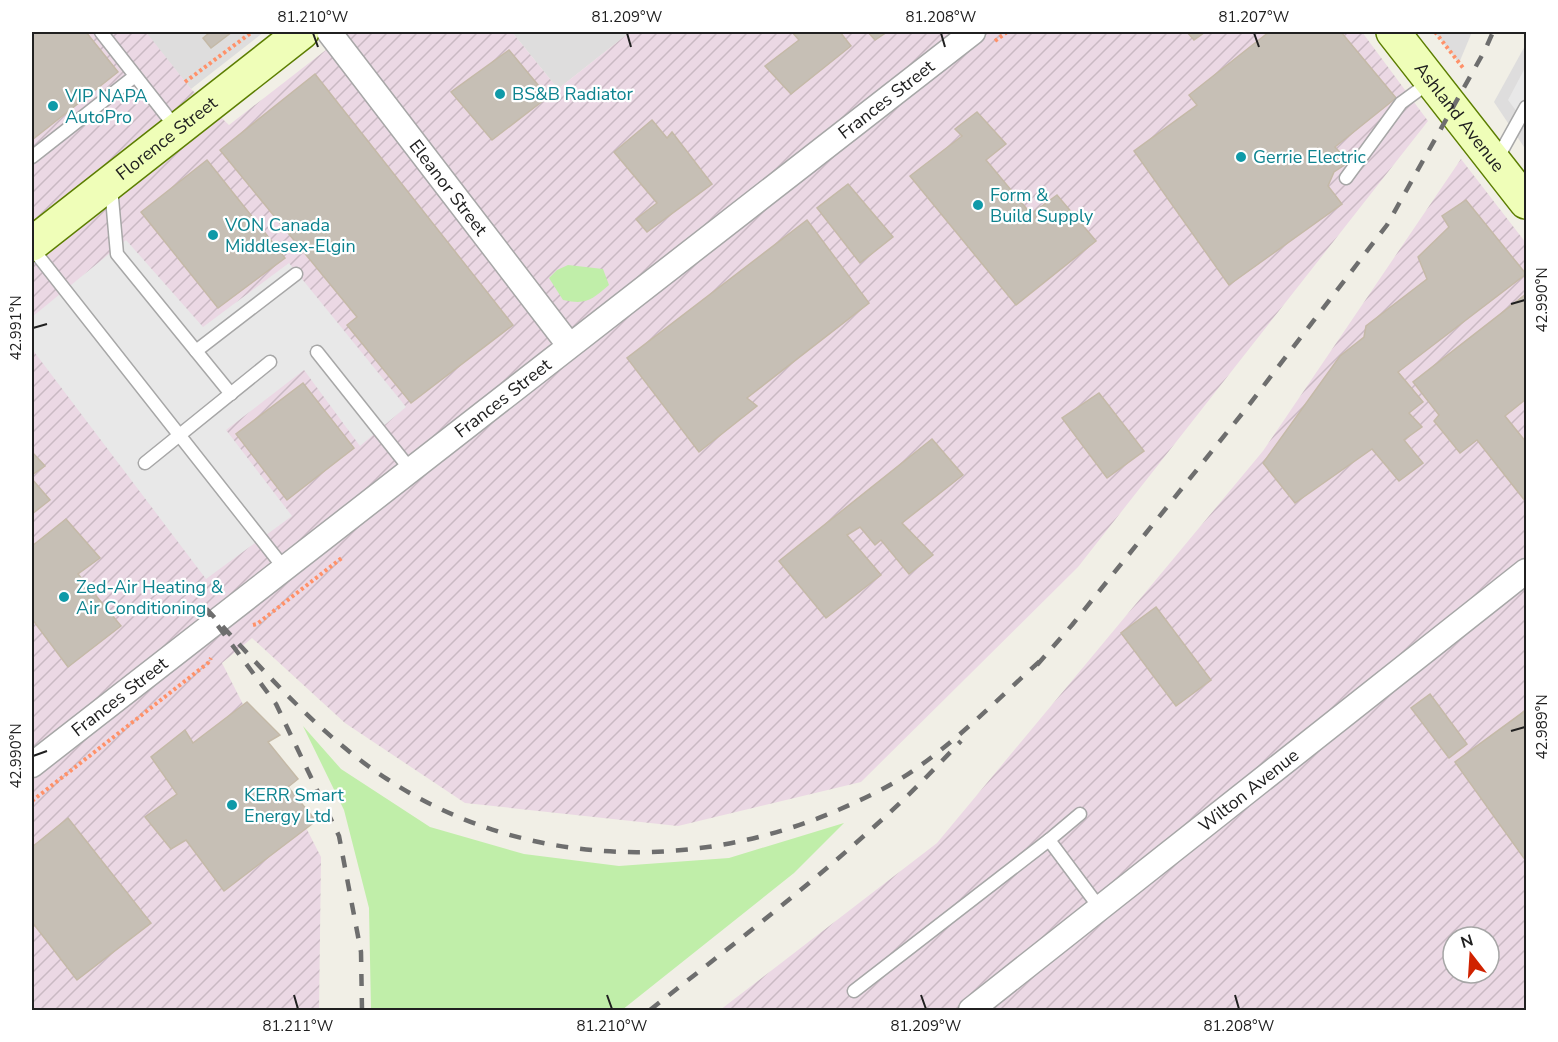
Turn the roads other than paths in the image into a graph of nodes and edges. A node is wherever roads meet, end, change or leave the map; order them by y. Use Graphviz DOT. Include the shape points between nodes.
graph roads {
  1 [pos="101,32"];
  2 [pos="302,32"];
  3 [pos="329,32"];
  4 [pos="973,32"];
  5 [pos="1393,32"];
  6 [pos="135,76"];
  7 [pos="1432,80"];
  8 [pos="1527,107"];
  9 [pos="178,130"];
  10 [pos="32,157"];
  11 [pos="1495,162"];
  12 [pos="1346,178"];
  13 [pos="110,183"];
  14 [pos="1527,202"];
  15 [pos="32,246"];
  16 [pos="296,274"];
  17 [pos="569,345"];
  18 [pos="196,351"];
  19 [pos="317,352"];
  20 [pos="270,362"];
  21 [pos="231,394"];
  22 [pos="180,435"];
  23 [pos="145,463"];
  24 [pos="410,469"];
  25 [pos="284,568"];
  26 [pos="1527,571"];
  27 [pos="32,765"];
  28 [pos="1080,814"];
  29 [pos="1049,840"];
  30 [pos="1099,908"];
  31 [pos="854,991"];
  32 [pos="971,1011"];
  1 -- 6 [label="lane"];
  2 -- 9 [label="main road, Florence Street"];
  3 -- 17 [label="street, Eleanor Street"];
  4 -- 17 [label="street, Frances Street"];
  5 -- 7 [label="main road, Ashland Avenue"];
  6 -- 9 [label="lane"];
  6 -- 10 [label="lane"];
  7 -- 11 [label="main road, Ashland Avenue"];
  7 -- 12 [label="lane" via="1401,103"];
  8 -- 11 [label="lane"];
  9 -- 13 [label="main road, Florence Street"];
  11 -- 14 [label="main road, Ashland Avenue"];
  13 -- 15 [label="main road, Florence Street"];
  13 -- 18 [label="lane" via="117,254"];
  15 -- 22 [label="lane"];
  16 -- 18 [label="lane"];
  17 -- 24 [label="street, Frances Street"];
  18 -- 21 [label="lane"];
  19 -- 24 [label="lane"];
  20 -- 21 [label="lane"];
  21 -- 22 [label="lane"];
  22 -- 23 [label="lane"];
  22 -- 25 [label="lane"];
  24 -- 25 [label="street, Frances Street"];
  25 -- 27 [label="street, Frances Street"];
  26 -- 30 [label="street, Wilton Avenue"];
  28 -- 29 [label="lane"];
  29 -- 30 [label="lane"];
  29 -- 31 [label="lane"];
  30 -- 32 [label="street, Wilton Avenue"];
}
